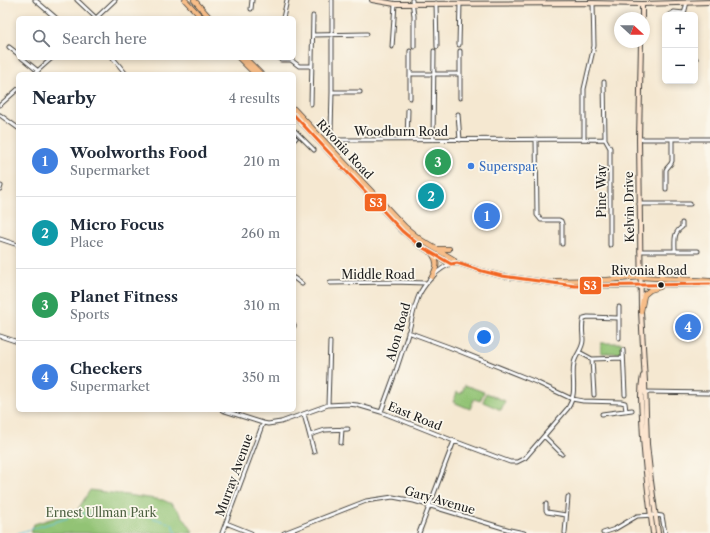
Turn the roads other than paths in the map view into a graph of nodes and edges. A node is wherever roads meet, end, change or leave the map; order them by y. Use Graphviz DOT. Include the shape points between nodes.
graph roads {
  1 [pos="35,0"];
  2 [pos="77,0"];
  3 [pos="115,0"];
  4 [pos="185,0"];
  5 [pos="194,0"];
  6 [pos="252,0"];
  7 [pos="287,0"];
  8 [pos="332,0"];
  9 [pos="372,0"];
  10 [pos="412,2"];
  11 [pos="645,2"];
  12 [pos="687,2"];
  13 [pos="710,2"];
  14 [pos="436,3"];
  15 [pos="460,3"];
  16 [pos="593,3"];
  17 [pos="395,4"];
  18 [pos="251,9"];
  19 [pos="643,12"];
  20 [pos="684,12"];
  21 [pos="54,16"];
  22 [pos="94,16"];
  23 [pos="98,16"];
  24 [pos="200,16"];
  25 [pos="208,16"];
  26 [pos="283,16"];
  27 [pos="313,16"];
  28 [pos="367,34"];
  29 [pos="313,35"];
  30 [pos="332,35"];
  31 [pos="459,44"];
  32 [pos="9,47"];
  33 [pos="392,47"];
  34 [pos="414,47"];
  35 [pos="437,47"];
  36 [pos="641,48"];
  37 [pos="410,51"];
  38 [pos="434,51"];
  39 [pos="460,51"];
  40 [pos="16,52"];
  41 [pos="24,60"];
  42 [pos="50,60"];
  43 [pos="115,60"];
  44 [pos="241,60"];
  45 [pos="248,60"];
  46 [pos="281,60"];
  47 [pos="312,66"];
  48 [pos="38,71"];
  49 [pos="124,72"];
  50 [pos="253,72"];
  51 [pos="259,72"];
  52 [pos="410,74"];
  53 [pos="434,74"];
  54 [pos="460,74"];
  55 [pos="604,82"];
  56 [pos="16,91"];
  57 [pos="332,92"];
  58 [pos="360,92"];
  59 [pos="410,98"];
  60 [pos="460,98"];
  61 [pos="311,104"];
  62 [pos="0,105"];
  63 [pos="408,110"];
  64 [pos="296,111"];
  65 [pos="458,114"];
  66 [pos="0,115"];
  67 [pos="296,117"];
  68 [pos="16,127"];
  69 [pos="296,133"];
  70 [pos="536,139"];
  71 [pos="584,139"];
  72 [pos="605,139"];
  73 [pos="639,139"];
  74 [pos="672,139"];
  75 [pos="710,139"];
  76 [pos="407,140"];
  77 [pos="433,140"];
  78 [pos="460,140"];
  79 [pos="314,150"];
  80 [pos="666,189"];
  81 [pos="639,204"];
  82 [pos="690,204"];
  83 [pos="682,223"];
  84 [pos="0,239"];
  85 [pos="16,244"];
  86 [pos="562,244"];
  87 [pos="610,245"];
  88 [pos="434,249"];
  89 [pos="449,249"];
  90 [pos="640,251"];
  91 [pos="675,251"];
  92 [pos="698,251"];
  93 [pos="430,252"];
  94 [pos="446,261"];
  95 [pos="432,277"];
  96 [pos="641,278"];
  97 [pos="296,280"];
  98 [pos="540,281"];
  99 [pos="330,283"];
  100 [pos="426,283"];
  101 [pos="710,283"];
  102 [pos="302,284"];
  103 [pos="640,285"];
  104 [pos="667,285"];
  105 [pos="619,307"];
  106 [pos="641,311"];
  107 [pos="618,318"];
  108 [pos="408,332"];
  109 [pos="0,336"];
  110 [pos="619,338"];
  111 [pos="16,341"];
  112 [pos="330,342"];
  113 [pos="623,350"];
  114 [pos="579,352"];
  115 [pos="623,358"];
  116 [pos="592,359"];
  117 [pos="643,392"];
  118 [pos="710,393"];
  119 [pos="594,395"];
  120 [pos="625,395"];
  121 [pos="572,399"];
  122 [pos="328,405"];
  123 [pos="632,410"];
  124 [pos="626,411"];
  125 [pos="228,412"];
  126 [pos="381,412"];
  127 [pos="304,414"];
  128 [pos="602,414"];
  129 [pos="263,424"];
  130 [pos="342,429"];
  131 [pos="348,429"];
  132 [pos="310,435"];
  133 [pos="544,436"];
  134 [pos="454,441"];
  135 [pos="342,444"];
  136 [pos="314,452"];
  137 [pos="562,454"];
  138 [pos="568,497"];
  139 [pos="546,504"];
  140 [pos="430,507"];
  141 [pos="566,515"];
  142 [pos="653,515"];
  143 [pos="226,523"];
  144 [pos="222,533"];
  145 [pos="251,533"];
  146 [pos="284,533"];
  147 [pos="419,533"];
  148 [pos="524,533"];
  149 [pos="565,533"];
  150 [pos="604,533"];
  151 [pos="653,533"];
  152 [pos="658,533"];
  153 [pos="665,533"];
  1 -- 21 [label="street"];
  2 -- 22 [label="street"];
  3 -- 23 [label="street"];
  4 -- 24 [label="main road"];
  5 -- 25 [label="main road"];
  6 -- 18 [label="street"];
  7 -- 26 [label="street"];
  8 -- 30 [label="street, Woodburn Road"];
  9 -- 17 [label="main road"];
  10 -- 14 [label="main road"];
  10 -- 17 [label="main road"];
  10 -- 34 [label="street"];
  11 -- 12 [label="main road"];
  11 -- 16 [label="main road"];
  11 -- 19 [label="main road"];
  12 -- 13 [label="main road"];
  12 -- 20 [label="street"];
  14 -- 15 [label="main road"];
  14 -- 35 [label="street"];
  15 -- 16 [label="main road"];
  15 -- 31 [label="street"];
  16 -- 71 [label="street" via="594,46 585,84"];
  17 -- 33 [label="street"];
  27 -- 29 [label="street"];
  28 -- 30 [label="street"];
  29 -- 30 [label="street"];
  29 -- 47 [label="street"];
  30 -- 57 [label="street, Woodburn Road"];
  32 -- 40 [label="street"];
  36 -- 73 [label="main road, Kelvin Drive"];
  37 -- 52 [label="street"];
  38 -- 53 [label="street"];
  39 -- 54 [label="street"];
  41 -- 48 [label="street"];
  42 -- 48 [label="street"];
  43 -- 49 [label="street"];
  44 -- 50 [label="main road"];
  45 -- 51 [label="main road"];
  46 -- 47 [label="street" via="291,60 299,66"];
  47 -- 61 [label="street"];
  52 -- 53 [label="street"];
  52 -- 59 [label="street"];
  53 -- 54 [label="street"];
  53 -- 77 [label="street"];
  54 -- 60 [label="street"];
  55 -- 72 [label="street, Pine Way"];
  56 -- 62 [label="street"];
  57 -- 58 [label="street"];
  57 -- 76 [label="street, Woodburn Road" via="331,131 334,139"];
  63 -- 76 [label="street"];
  64 -- 88 [label="main road, Rivonia Road" via="405,227"];
  65 -- 78 [label="street"];
  66 -- 68 [label="street"];
  67 -- 93 [label="main road, Rivonia Road" via="402,232"];
  69 -- 79 [label="street"];
  70 -- 71 [label="street, Woodburn Road"];
  70 -- 78 [label="street, Woodburn Road"];
  70 -- 86 [label="street" via="537,215 541,220 561,221"];
  71 -- 72 [label="street, Woodburn Road"];
  72 -- 87 [label="street, Pine Way" via="610,148"];
  73 -- 74 [label="street"];
  73 -- 81 [label="main road, Kelvin Drive"];
  74 -- 75 [label="street"];
  74 -- 80 [label="street" via="672,163 666,170"];
  76 -- 77 [label="street, Woodburn Road"];
  77 -- 78 [label="street, Woodburn Road"];
  81 -- 82 [label="street"];
  81 -- 90 [label="main road, Kelvin Drive"];
  83 -- 91 [label="street" via="682,227 675,235"];
  84 -- 85 [label="street"];
  88 -- 89 [label="main road"];
  88 -- 94 [label="main road, Rivonia Road"];
  90 -- 91 [label="street"];
  90 -- 96 [label="main road, Kelvin Drive"];
  91 -- 92 [label="street"];
  93 -- 94 [label="main road, Rivonia Road"];
  93 -- 95 [label="main road" via="437,264"];
  94 -- 95 [label="street, Alon Road"];
  94 -- 98 [label="main road, Rivonia Road" via="509,277"];
  95 -- 100 [label="street, Alon Road"];
  96 -- 98 [label="main road, Rivonia Road"];
  96 -- 101 [label="main road, Rivonia Road"];
  96 -- 103 [label="main road, Kelvin Drive"];
  97 -- 102 [label="street"];
  98 -- 103 [label="main road, Rivonia Road" via="575,286"];
  99 -- 100 [label="street, Middle Road"];
  100 -- 108 [label="street, Alon Road" via="418,297"];
  101 -- 104 [label="main road, Rivonia Road"];
  103 -- 104 [label="main road, Rivonia Road"];
  103 -- 106 [label="main road, Kelvin Drive"];
  104 -- 106 [label="main road" via="645,293"];
  105 -- 107 [label="street"];
  106 -- 117 [label="main road, Kelvin Drive"];
  107 -- 110 [label="street"];
  107 -- 114 [label="street" via="584,318 583,340"];
  108 -- 121 [label="street" via="529,379"];
  108 -- 126 [label="street, Alon Road"];
  109 -- 111 [label="street"];
  112 -- 122 [label="street"];
  113 -- 115 [label="street"];
  114 -- 116 [label="street"];
  114 -- 121 [label="street" via="574,362"];
  115 -- 116 [label="street"];
  115 -- 120 [label="street"];
  116 -- 119 [label="street"];
  117 -- 118 [label="street"];
  117 -- 142 [label="main road, Kelvin Drive"];
  121 -- 124 [label="street" via="621,402 625,404"];
  121 -- 133 [label="street, East Road" via="568,408"];
  122 -- 126 [label="street, East Road" via="357,405"];
  122 -- 127 [label="street, East Road"];
  123 -- 124 [label="street"];
  124 -- 128 [label="street"];
  125 -- 129 [label="street, East Road"];
  126 -- 134 [label="street, East Road"];
  127 -- 129 [label="street, East Road" via="280,422"];
  127 -- 132 [label="street"];
  129 -- 143 [label="street, Murray Avenue"];
  130 -- 131 [label="street"];
  130 -- 132 [label="street" via="325,430"];
  130 -- 135 [label="street"];
  132 -- 136 [label="street"];
  133 -- 134 [label="street, East Road" via="525,458 514,462"];
  133 -- 137 [label="street"];
  134 -- 140 [label="street"];
  138 -- 141 [label="street"];
  139 -- 141 [label="street" via="547,512"];
  140 -- 146 [label="street, Gary Avenue" via="393,497 366,501"];
  140 -- 147 [label="street"];
  140 -- 148 [label="street, Gary Avenue"];
  141 -- 149 [label="street"];
  142 -- 150 [label="street" via="637,516"];
  142 -- 151 [label="main road, Kelvin Drive"];
  142 -- 152 [label="main road, Kelvin Drive"];
  142 -- 153 [label="street" via="662,516"];
  143 -- 144 [label="street, Murray Avenue"];
  143 -- 145 [label="street"];
}
